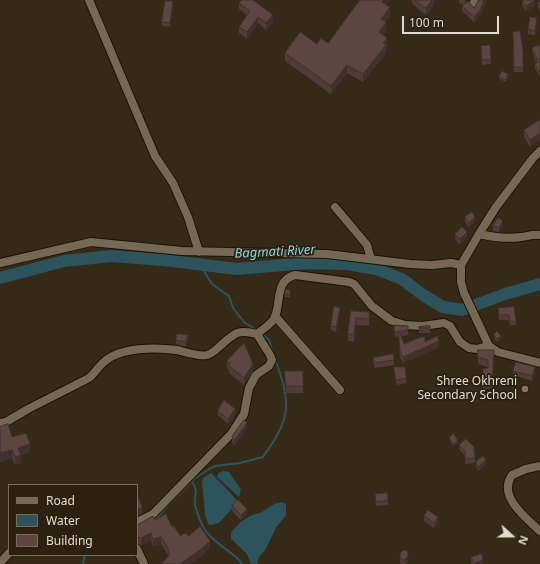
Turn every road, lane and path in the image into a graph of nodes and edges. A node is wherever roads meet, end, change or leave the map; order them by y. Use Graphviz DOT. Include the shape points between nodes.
graph roads {
  1 [pos="89,0"];
  2 [pos="540,151"];
  3 [pos="335,207"];
  4 [pos="479,234"];
  5 [pos="540,235"];
  6 [pos="199,252"];
  7 [pos="371,259"];
  8 [pos="0,263"];
  9 [pos="461,265"];
  10 [pos="275,316"];
  11 [pos="257,334"];
  12 [pos="490,346"];
  13 [pos="540,363"];
  14 [pos="340,390"];
  15 [pos="0,422"];
  16 [pos="540,466"];
  17 [pos="138,522"];
  18 [pos="540,531"];
  19 [pos="138,551"];
  20 [pos="8,554"];
  21 [pos="0,563"];
  22 [pos="144,564"];
  1 -- 6 [label="street" via="155,156 173,183 188,217"];
  2 -- 4 [label="street" via="496,207"];
  3 -- 7 [label="street" via="367,245"];
  4 -- 5 [label="street" via="495,238"];
  4 -- 9 [label="street"];
  6 -- 7 [label="street" via="327,254"];
  6 -- 8 [label="street" via="91,242"];
  7 -- 9 [label="street" via="410,264"];
  9 -- 12 [label="street" via="464,293"];
  10 -- 11 [label="street"];
  10 -- 12 [label="street" via="282,283 288,277 302,275 354,284 372,306 392,321 416,326 444,323 450,326 460,342 469,348 477,350"];
  10 -- 14 [label="street"];
  11 -- 15 [label="street" via="245,331 236,333 213,352 205,355 173,350 126,351 104,362 89,378 6,422"];
  11 -- 17 [label="street" via="272,360 269,366 256,375 248,388 244,414 232,433 153,514"];
  12 -- 13 [label="street" via="498,352"];
  16 -- 18 [label="street" via="517,472 512,475 508,484 509,495 520,512"];
  19 -- 22 [label="street"];
  20 -- 21 [label="street"];
}
